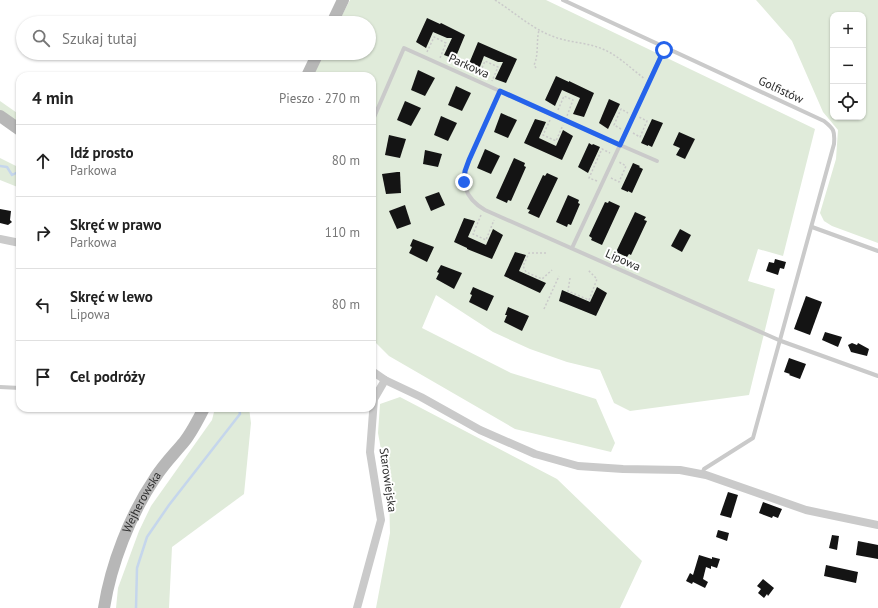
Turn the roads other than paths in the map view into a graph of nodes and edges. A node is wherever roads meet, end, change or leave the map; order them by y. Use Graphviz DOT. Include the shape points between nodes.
graph roads {
  1 [pos="343,0"];
  2 [pos="563,0"];
  3 [pos="335,16"];
  4 [pos="665,47"];
  5 [pos="315,60"];
  6 [pos="309,72"];
  7 [pos="500,91"];
  8 [pos="376,113"];
  9 [pos="0,116"];
  10 [pos="16,127"];
  11 [pos="620,145"];
  12 [pos="657,161"];
  13 [pos="812,227"];
  14 [pos="0,239"];
  15 [pos="16,242"];
  16 [pos="572,248"];
  17 [pos="878,251"];
  18 [pos="781,341"];
  19 [pos="376,374"];
  20 [pos="878,376"];
  21 [pos="385,380"];
  22 [pos="0,387"];
  23 [pos="16,388"];
  24 [pos="376,396"];
  25 [pos="202,412"];
  26 [pos="373,412"];
  27 [pos="702,474"];
  28 [pos="878,525"];
  29 [pos="104,608"];
  30 [pos="356,608"];
  1 -- 3 [label="street"];
  2 -- 4 [label="lane, Golfistów"];
  4 -- 11 [label="lane"];
  4 -- 13 [label="lane, Golfistów" via="832,127 835,133 834,144"];
  5 -- 6 [label="street"];
  7 -- 8 [label="lane, Parkowa" via="404,48"];
  7 -- 11 [label="lane, Parkowa"];
  7 -- 16 [label="lane, Lipowa" via="465,171 466,192 484,209"];
  9 -- 10 [label="street"];
  11 -- 12 [label="lane, Parkowa"];
  11 -- 16 [label="lane"];
  13 -- 17 [label="lane"];
  13 -- 18 [label="lane"];
  14 -- 15 [label="street"];
  16 -- 18 [label="lane, Lipowa"];
  18 -- 20 [label="lane, Lipowa"];
  18 -- 27 [label="lane" via="753,438 704,469"];
  19 -- 21 [label="street"];
  21 -- 24 [label="street, Starowiejska"];
  21 -- 27 [label="street" via="480,430 535,454 578,466 680,470"];
  22 -- 23 [label="lane"];
  25 -- 29 [label="street, Wejherowska" via="138,506 123,541"];
  26 -- 30 [label="street, Starowiejska" via="370,452 381,520"];
  27 -- 28 [label="street" via="806,510"];
}
